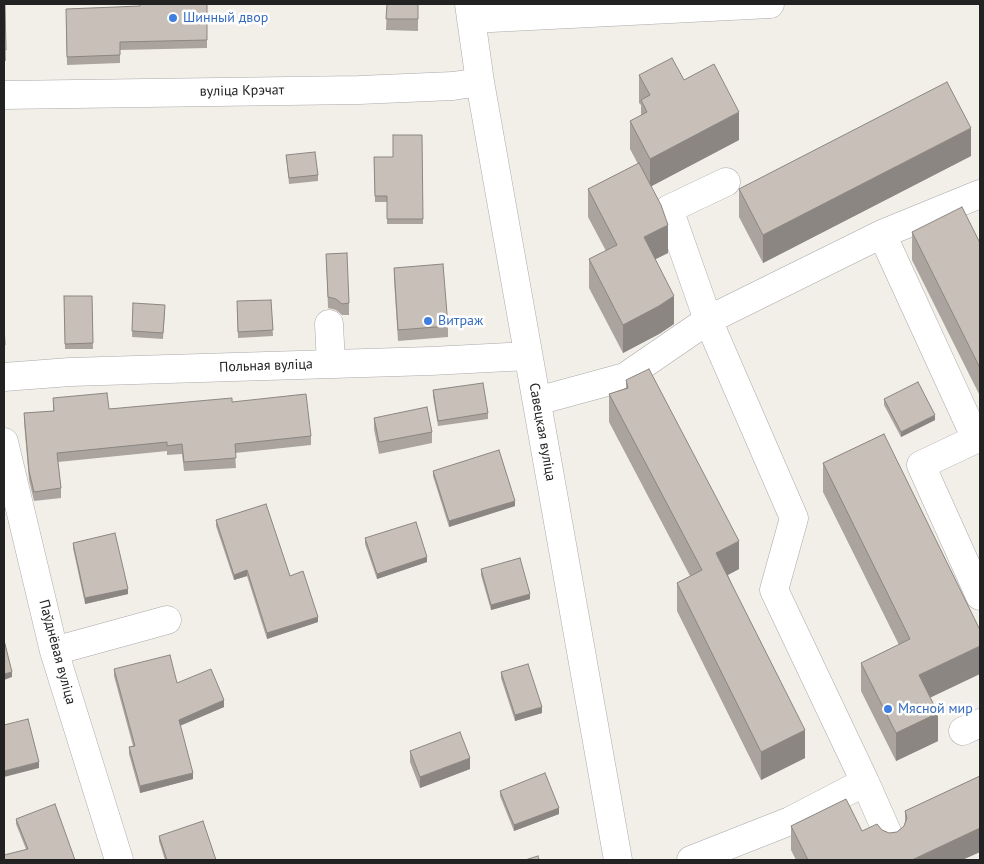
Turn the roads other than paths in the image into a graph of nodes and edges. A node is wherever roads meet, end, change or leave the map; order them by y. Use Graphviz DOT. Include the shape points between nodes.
graph roads {
  1 [pos="770,4"];
  2 [pos="470,11"];
  3 [pos="480,82"];
  4 [pos="4,95"];
  5 [pos="726,182"];
  6 [pos="980,194"];
  7 [pos="882,234"];
  8 [pos="708,320"];
  9 [pos="329,324"];
  10 [pos="528,356"];
  11 [pos="331,364"];
  12 [pos="4,377"];
  13 [pos="537,401"];
  14 [pos="4,442"];
  15 [pos="980,596"];
  16 [pos="167,620"];
  17 [pos="54,651"];
  18 [pos="865,782"];
  19 [pos="891,841"];
  20 [pos="119,860"];
  21 [pos="618,860"];
  22 [pos="690,860"];
  1 -- 2 [label="street"];
  2 -- 3 [label="street, Савецкая вуліца"];
  3 -- 4 [label="street, вуліца Крэчат" via="358,90"];
  3 -- 10 [label="street, Савецкая вуліца"];
  5 -- 8 [label="street" via="669,210"];
  6 -- 7 [label="street"];
  7 -- 8 [label="street"];
  7 -- 15 [label="street" via="976,439 921,465"];
  8 -- 13 [label="street" via="625,377"];
  8 -- 18 [label="street" via="794,518 774,590"];
  9 -- 11 [label="street"];
  10 -- 11 [label="street, Польная вуліца"];
  10 -- 13 [label="street, Савецкая вуліца"];
  11 -- 12 [label="street, Польная вуліца"];
  13 -- 21 [label="street, Савецкая вуліца"];
  14 -- 17 [label="street, Паўднёвая вуліца"];
  16 -- 17 [label="street"];
  17 -- 20 [label="street, Паўднёвая вуліца"];
  18 -- 19 [label="street"];
  18 -- 22 [label="street" via="790,821"];
}
